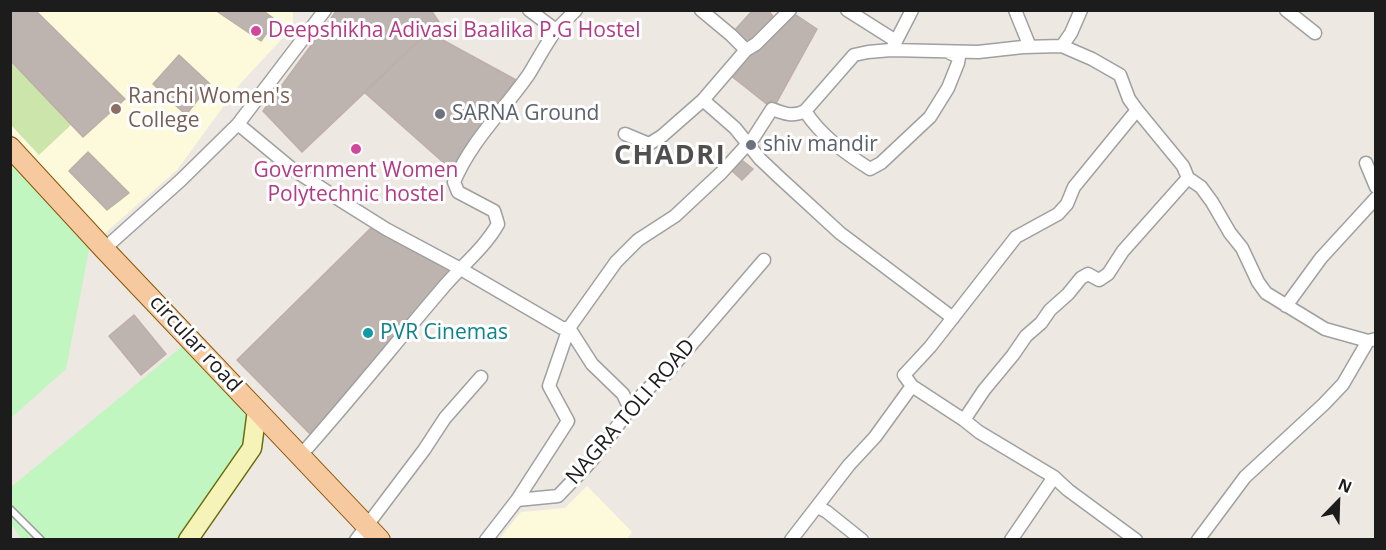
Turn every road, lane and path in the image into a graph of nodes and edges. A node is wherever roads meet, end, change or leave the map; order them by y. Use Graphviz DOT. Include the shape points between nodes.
graph roads {
  1 [pos="325,10"];
  2 [pos="529,10"];
  3 [pos="576,10"];
  4 [pos="789,10"];
  5 [pos="847,10"];
  6 [pos="912,10"];
  7 [pos="1016,10"];
  8 [pos="1081,10"];
  9 [pos="1286,10"];
  10 [pos="704,12"];
  11 [pos="556,30"];
  12 [pos="1315,33"];
  13 [pos="893,46"];
  14 [pos="1062,46"];
  15 [pos="1030,47"];
  16 [pos="746,50"];
  17 [pos="950,53"];
  18 [pos="703,100"];
  19 [pos="1137,110"];
  20 [pos="805,111"];
  21 [pos="238,124"];
  22 [pos="625,134"];
  23 [pos="748,143"];
  24 [pos="10,147"];
  25 [pos="1366,163"];
  26 [pos="1188,178"];
  27 [pos="1376,187"];
  28 [pos="1376,198"];
  29 [pos="104,249"];
  30 [pos="764,260"];
  31 [pos="459,268"];
  32 [pos="1286,306"];
  33 [pos="953,318"];
  34 [pos="565,328"];
  35 [pos="1372,340"];
  36 [pos="481,377"];
  37 [pos="912,386"];
  38 [pos="630,409"];
  39 [pos="257,410"];
  40 [pos="964,420"];
  41 [pos="281,434"];
  42 [pos="252,448"];
  43 [pos="301,455"];
  44 [pos="1054,477"];
  45 [pos="518,500"];
  46 [pos="818,507"];
  47 [pos="10,509"];
  48 [pos="368,535"];
  49 [pos="41,540"];
  50 [pos="188,540"];
  51 [pos="486,540"];
  52 [pos="791,540"];
  53 [pos="862,540"];
  54 [pos="1011,540"];
  55 [pos="1136,540"];
  56 [pos="1198,540"];
  1 -- 21 [label="street"];
  2 -- 11 [label="street"];
  3 -- 11 [label="street"];
  4 -- 16 [label="street"];
  5 -- 13 [label="street"];
  6 -- 13 [label="street"];
  7 -- 15 [label="street"];
  8 -- 14 [label="street"];
  9 -- 12 [label="street"];
  10 -- 16 [label="street"];
  11 -- 31 [label="street" via="454,182 458,192 494,211 498,224"];
  13 -- 17 [label="street"];
  13 -- 20 [label="street" via="854,56"];
  14 -- 15 [label="street"];
  14 -- 19 [label="street" via="1120,75"];
  15 -- 17 [label="street"];
  16 -- 18 [label="street"];
  17 -- 20 [label="street" via="958,57 958,63 930,117 870,169 834,144"];
  18 -- 22 [label="street" via="649,144"];
  18 -- 23 [label="street"];
  19 -- 26 [label="street" via="1184,166"];
  19 -- 33 [label="street" via="1074,187 1058,214 1016,237"];
  20 -- 23 [label="street" via="788,115 772,109"];
  21 -- 29 [label="street"];
  21 -- 31 [label="street" via="291,168 386,229"];
  23 -- 33 [label="street" via="778,177 840,233"];
  23 -- 34 [label="street" via="675,216 638,240 616,262"];
  24 -- 29 [label="main road, circular road"];
  25 -- 27 [label="street"];
  26 -- 32 [label="street" via="1212,202 1266,293"];
  26 -- 40 [label="street" via="1107,274 1099,280 1088,274 1081,278 1050,310"];
  28 -- 32 [label="street" via="1321,258"];
  29 -- 39 [label="main road, circular road"];
  30 -- 38 [label="street, NAGRA TOLI ROAD" via="666,374"];
  31 -- 34 [label="street"];
  31 -- 43 [label="street"];
  32 -- 35 [label="street" via="1325,330"];
  33 -- 37 [label="street" via="904,375"];
  34 -- 38 [label="street" via="592,364 623,394"];
  34 -- 45 [label="street" via="549,386 568,421"];
  35 -- 56 [label="street" via="1343,384 1245,477"];
  36 -- 48 [label="street" via="445,418"];
  37 -- 40 [label="street"];
  37 -- 46 [label="street"];
  38 -- 45 [label="street, NAGRA TOLI ROAD" via="596,456 558,496"];
  39 -- 41 [label="main road, circular road"];
  39 -- 42 [label="street"];
  40 -- 44 [label="street"];
  41 -- 42 [label="street"];
  41 -- 43 [label="main road, circular road"];
  42 -- 50 [label="street"];
  43 -- 48 [label="main road, circular road"];
  44 -- 54 [label="street"];
  44 -- 55 [label="street"];
  45 -- 51 [label="street"];
  46 -- 52 [label="street"];
  46 -- 53 [label="street"];
  47 -- 49 [label="lane"];
}
